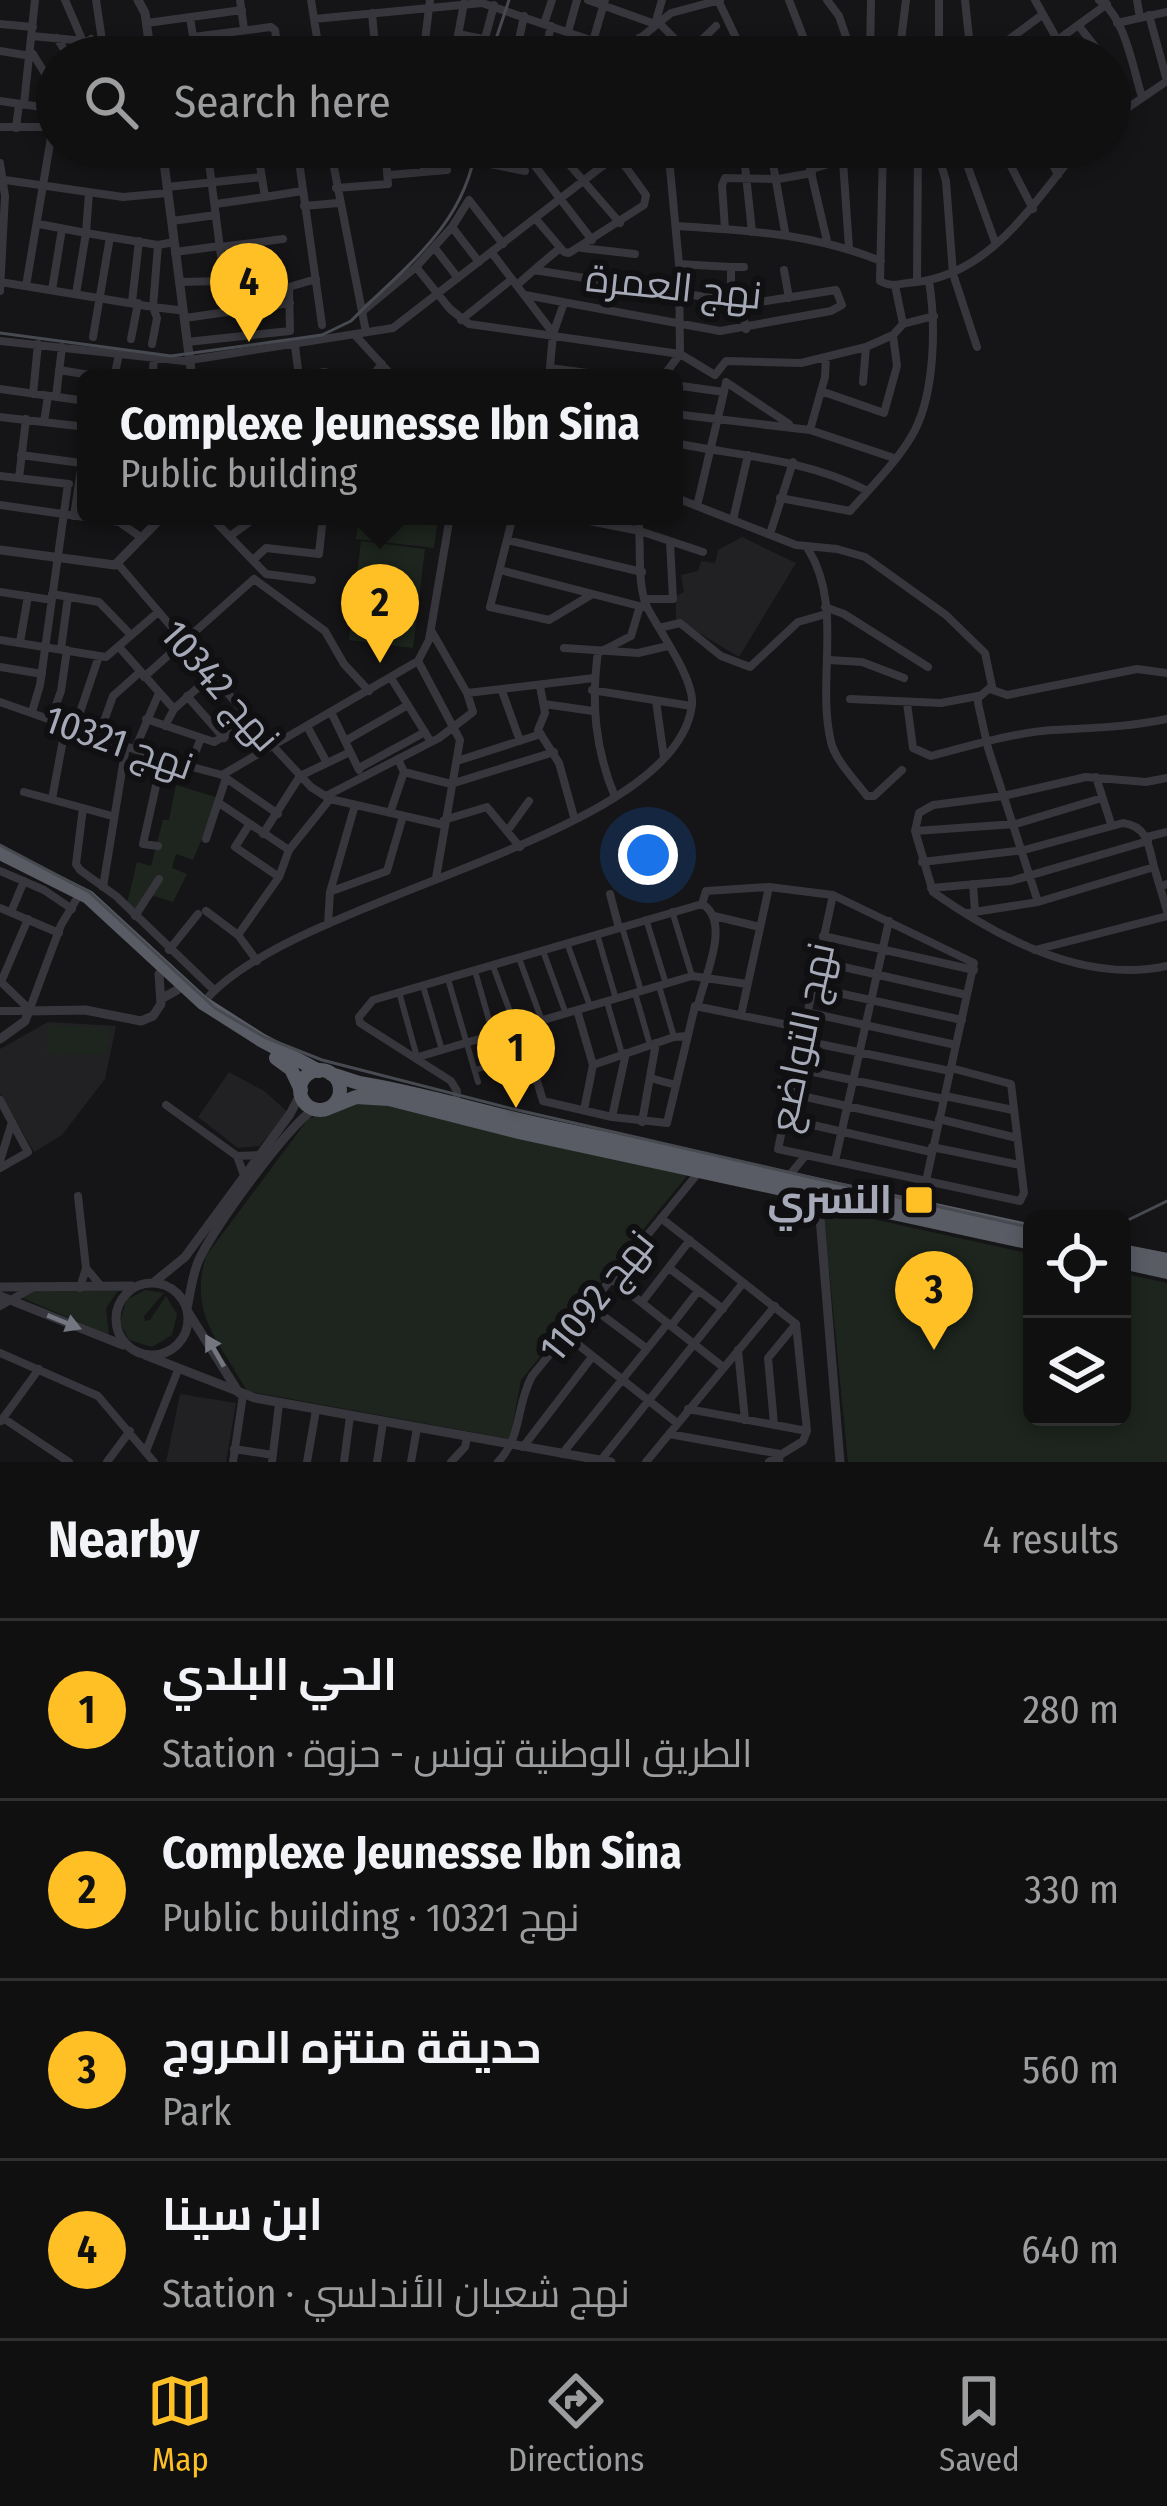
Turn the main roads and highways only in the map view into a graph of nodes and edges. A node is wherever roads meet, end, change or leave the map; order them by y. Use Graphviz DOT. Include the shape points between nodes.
graph roads {
  1 [pos="0,857"];
  2 [pos="325,1072"];
  3 [pos="301,1091"];
  4 [pos="322,1108"];
  5 [pos="451,1109"];
  6 [pos="704,1165"];
  7 [pos="818,1193"];
  8 [pos="980,1212"];
  9 [pos="1023,1228"];
  10 [pos="1023,1238"];
  11 [pos="1131,1253"];
  12 [pos="1167,1260"];
  13 [pos="1131,1264"];
  14 [pos="1167,1271"];
  1 -- 2 [label="highway" via="68,885 203,1003"];
  1 -- 3 [label="highway" via="110,926 224,1028 289,1067"];
  2 -- 3 [label="highway" via="304,1079"];
  2 -- 4 [label="highway" via="340,1091"];
  2 -- 5 [label="highway"];
  3 -- 4 [label="highway"];
  4 -- 5 [label="highway" via="374,1096"];
  5 -- 6 [label="highway"];
  6 -- 7 [label="highway"];
  6 -- 7 [label="highway" via="787,1178"];
  7 -- 8 [label="highway"];
  8 -- 9 [label="highway"];
  8 -- 10 [label="highway"];
  11 -- 12 [label="highway"];
  13 -- 14 [label="highway"];
}
